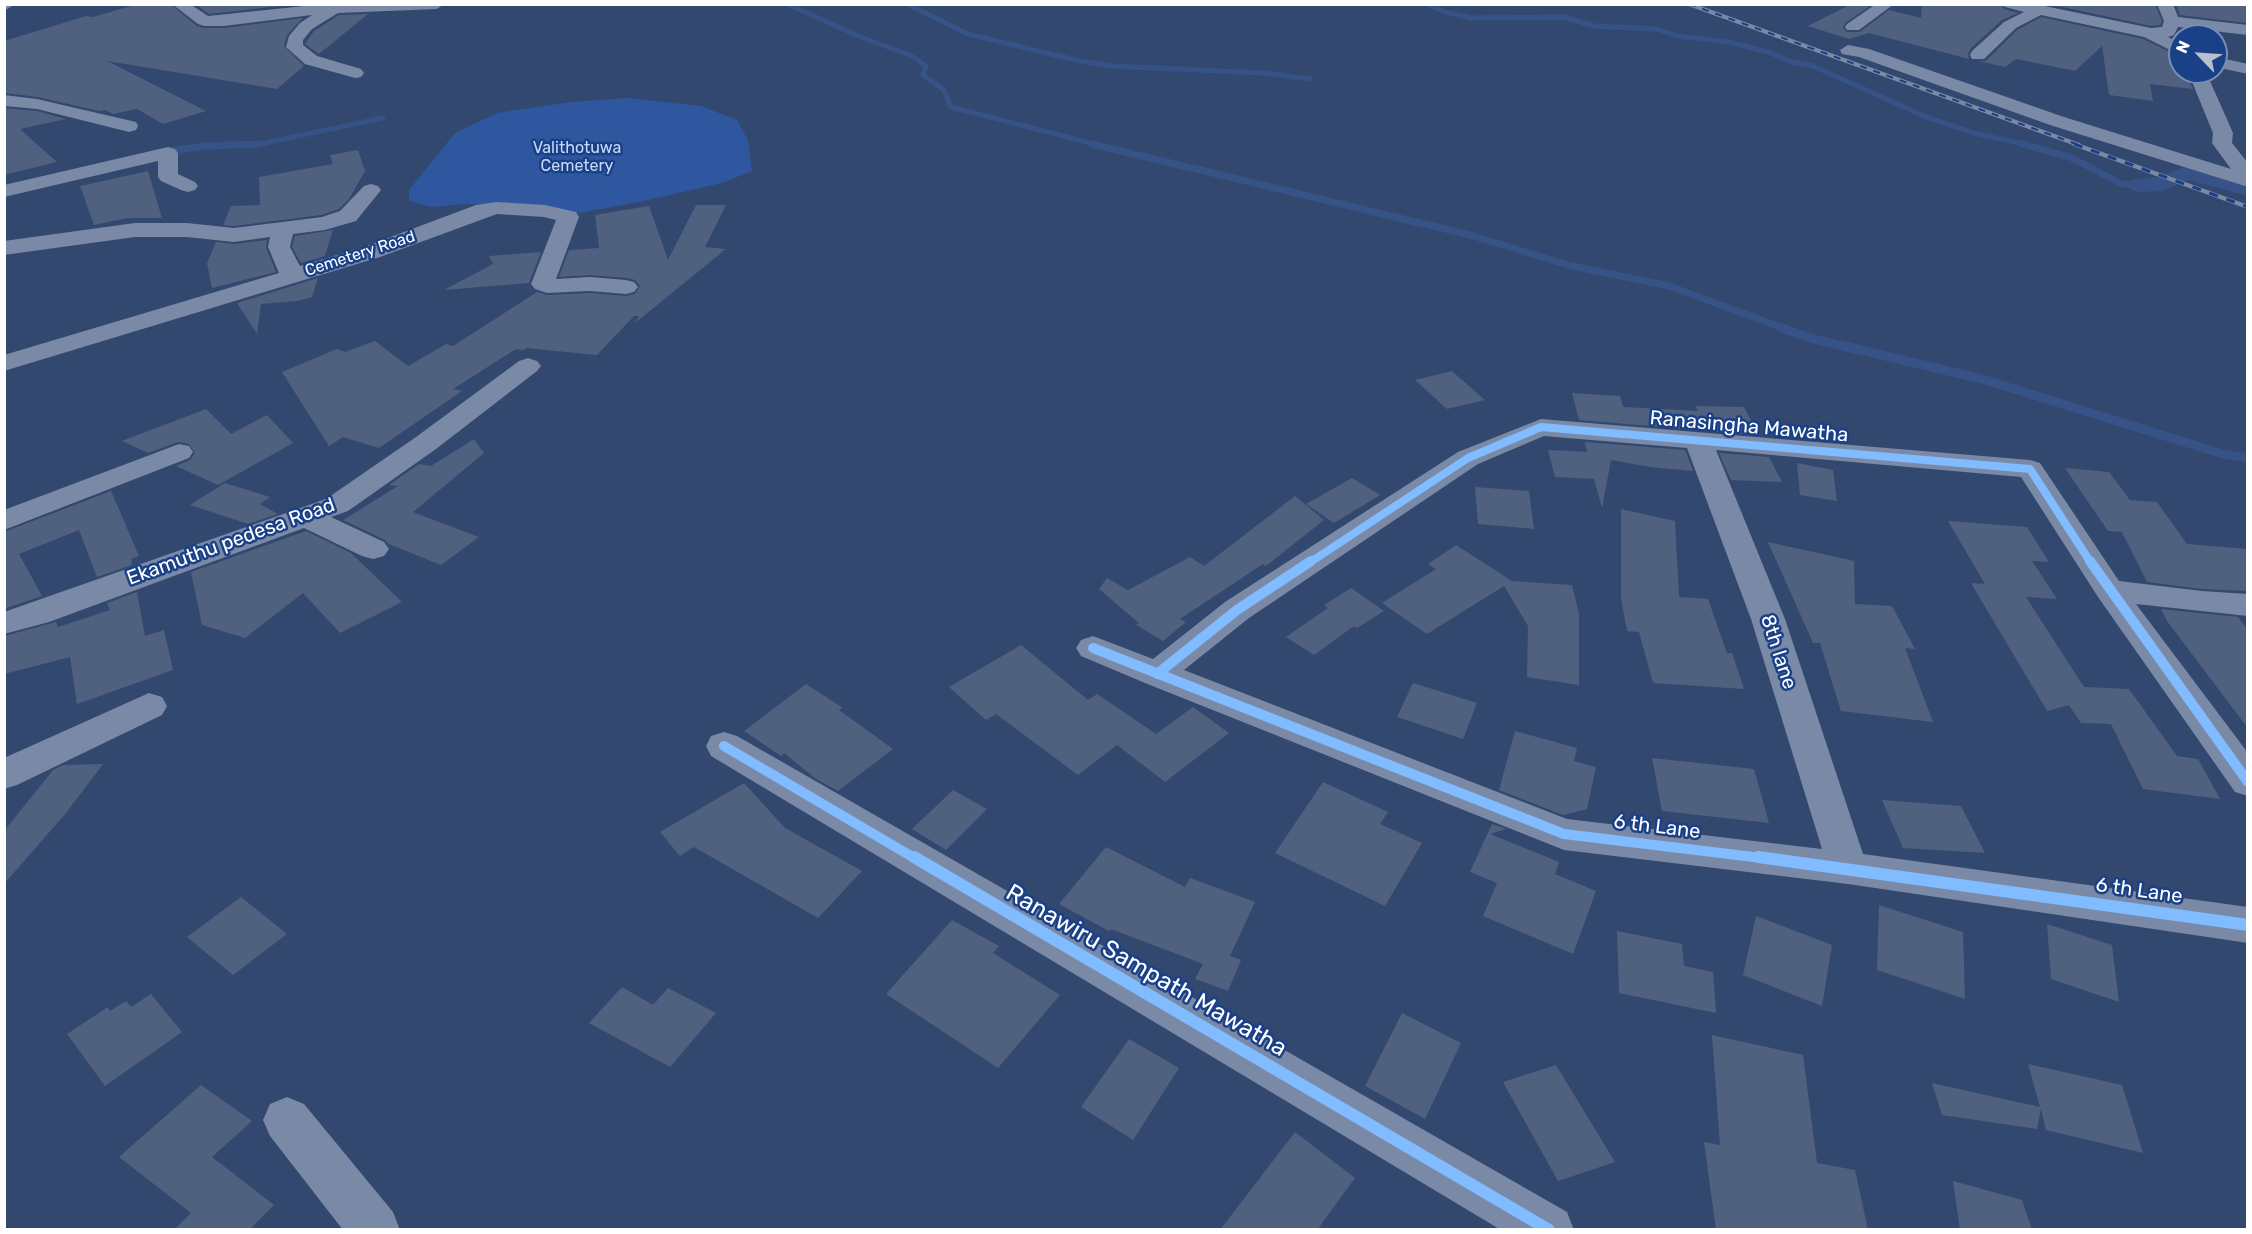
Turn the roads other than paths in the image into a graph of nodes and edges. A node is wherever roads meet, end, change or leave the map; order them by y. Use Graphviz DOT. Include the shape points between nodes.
graph roads {
  1 [pos="179,4"];
  2 [pos="437,4"];
  3 [pos="1887,4"];
  4 [pos="2010,4"];
  5 [pos="2075,4"];
  6 [pos="2165,4"];
  7 [pos="334,8"];
  8 [pos="2037,11"];
  9 [pos="2172,21"];
  10 [pos="1853,27"];
  11 [pos="2247,30"];
  12 [pos="2149,33"];
  13 [pos="2168,43"];
  14 [pos="1848,50"];
  15 [pos="1978,55"];
  16 [pos="2228,65"];
  17 [pos="2247,69"];
  18 [pos="355,73"];
  19 [pos="2202,84"];
  20 [pos="4,100"];
  21 [pos="129,126"];
  22 [pos="2247,180"];
  23 [pos="188,186"];
  24 [pos="371,190"];
  25 [pos="4,191"];
  26 [pos="283,229"];
  27 [pos="4,248"];
  28 [pos="292,275"];
  29 [pos="626,287"];
  30 [pos="4,363"];
  31 [pos="528,366"];
  32 [pos="1698,441"];
  33 [pos="179,452"];
  34 [pos="306,516"];
  35 [pos="4,521"];
  36 [pos="373,549"];
  37 [pos="2109,590"];
  38 [pos="2247,605"];
  39 [pos="4,622"];
  40 [pos="1094,648"];
  41 [pos="1157,674"];
  42 [pos="149,706"];
  43 [pos="724,746"];
  44 [pos="4,775"];
  45 [pos="2247,782"];
  46 [pos="1848,868"];
  47 [pos="2247,925"];
  48 [pos="287,1120"];
  49 [pos="375,1230"];
  50 [pos="1549,1230"];
  1 -- 7 [label="street" via="204,21"];
  2 -- 7 [label="street"];
  3 -- 10 [label="street"];
  4 -- 8 [label="street"];
  5 -- 12 [label="street"];
  6 -- 9 [label="street"];
  7 -- 18 [label="street" via="306,26 295,39 294,47 311,60"];
  8 -- 12 [label="street"];
  8 -- 15 [label="street" via="2010,25"];
  9 -- 11 [label="street"];
  9 -- 12 [label="street" via="2168,32"];
  12 -- 13 [label="street"];
  14 -- 22 [label="street"];
  16 -- 17 [label="street"];
  19 -- 22 [label="street" via="2223,133 2222,144"];
  20 -- 21 [label="street"];
  23 -- 25 [label="street" via="168,177 168,153"];
  24 -- 26 [label="street" via="348,216"];
  26 -- 27 [label="street" via="234,235 135,230"];
  26 -- 28 [label="street" via="279,247"];
  28 -- 29 [label="street, Cemetery Road" via="497,208 545,211 568,217 543,284"];
  28 -- 30 [label="street, Cemetery Road"];
  31 -- 34 [label="street, Ekamuthu pedesa Road" via="338,505"];
  32 -- 37 [label="street, Ranasingha Mawatha" via="2030,469"];
  32 -- 41 [label="street, Ranasingha Mawatha" via="1541,427 1468,458 1237,610"];
  32 -- 46 [label="street, 8th lane" via="1768,619"];
  33 -- 35 [label="street"];
  34 -- 36 [label="street"];
  34 -- 39 [label="street, Ekamuthu pedesa Road" via="37,614"];
  37 -- 38 [label="street"];
  37 -- 45 [label="street, Ranasingha Mawatha"];
  40 -- 41 [label="street, 6 th Lane"];
  41 -- 46 [label="street, 6 th Lane" via="1564,834"];
  42 -- 44 [label="street"];
  43 -- 50 [label="street, Ranawiru Sampath Mawatha"];
  46 -- 47 [label="street, 6 th Lane"];
  48 -- 49 [label="street"];
}
